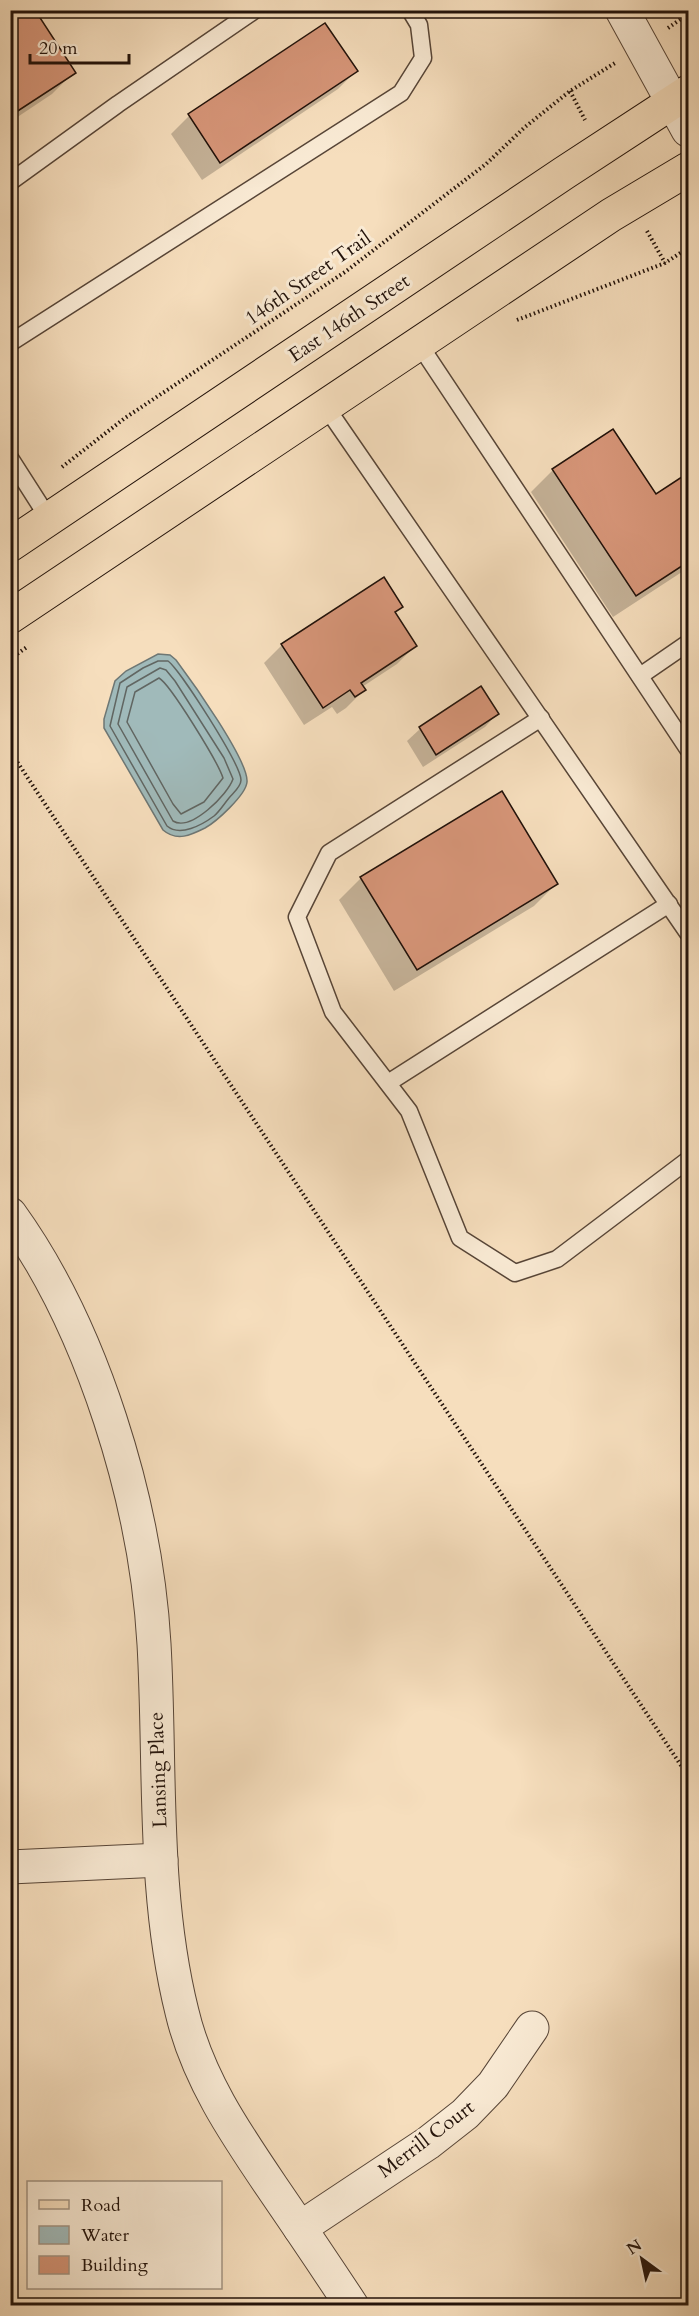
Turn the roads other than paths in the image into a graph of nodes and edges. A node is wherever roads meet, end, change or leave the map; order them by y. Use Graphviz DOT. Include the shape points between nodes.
graph roads {
  1 [pos="255,10"];
  2 [pos="410,10"];
  3 [pos="622,10"];
  4 [pos="683,109"];
  5 [pos="688,169"];
  6 [pos="10,182"];
  7 [pos="10,343"];
  8 [pos="419,344"];
  9 [pos="326,406"];
  10 [pos="10,458"];
  11 [pos="49,519"];
  12 [pos="10,544"];
  13 [pos="10,617"];
  14 [pos="688,643"];
  15 [pos="640,676"];
  16 [pos="541,718"];
  17 [pos="688,749"];
  18 [pos="669,904"];
  19 [pos="688,933"];
  20 [pos="387,1083"];
  21 [pos="688,1160"];
  22 [pos="10,1214"];
  23 [pos="161,1860"];
  24 [pos="10,1868"];
  25 [pos="532,2028"];
  26 [pos="300,2228"];
  27 [pos="352,2306"];
  1 -- 6 [label="lane"];
  2 -- 7 [label="lane" via="419,25 423,58 400,93"];
  3 -- 4 [label="street"];
  4 -- 11 [label="main road, East 146th Street" via="573,167"];
  5 -- 8 [label="main road" via="630,203"];
  8 -- 9 [label="main road"];
  8 -- 15 [label="lane"];
  9 -- 13 [label="main road"];
  9 -- 16 [label="lane"];
  10 -- 11 [label="lane"];
  11 -- 12 [label="main road, East 146th Street"];
  14 -- 15 [label="lane"];
  15 -- 17 [label="lane"];
  16 -- 18 [label="lane"];
  16 -- 20 [label="lane" via="329,853 297,917 333,1012"];
  18 -- 19 [label="lane"];
  18 -- 20 [label="lane"];
  20 -- 21 [label="lane" via="409,1111 460,1238 514,1273 558,1259"];
  22 -- 23 [label="street, Lansing Place" via="46,1272 90,1365 117,1442 135,1511 154,1642"];
  23 -- 24 [label="street"];
  23 -- 26 [label="street, Lansing Place" via="169,1955 196,2058 239,2138"];
  25 -- 26 [label="street, Merrill Court" via="493,2085 465,2114"];
  26 -- 27 [label="street, Lansing Place"];
}
